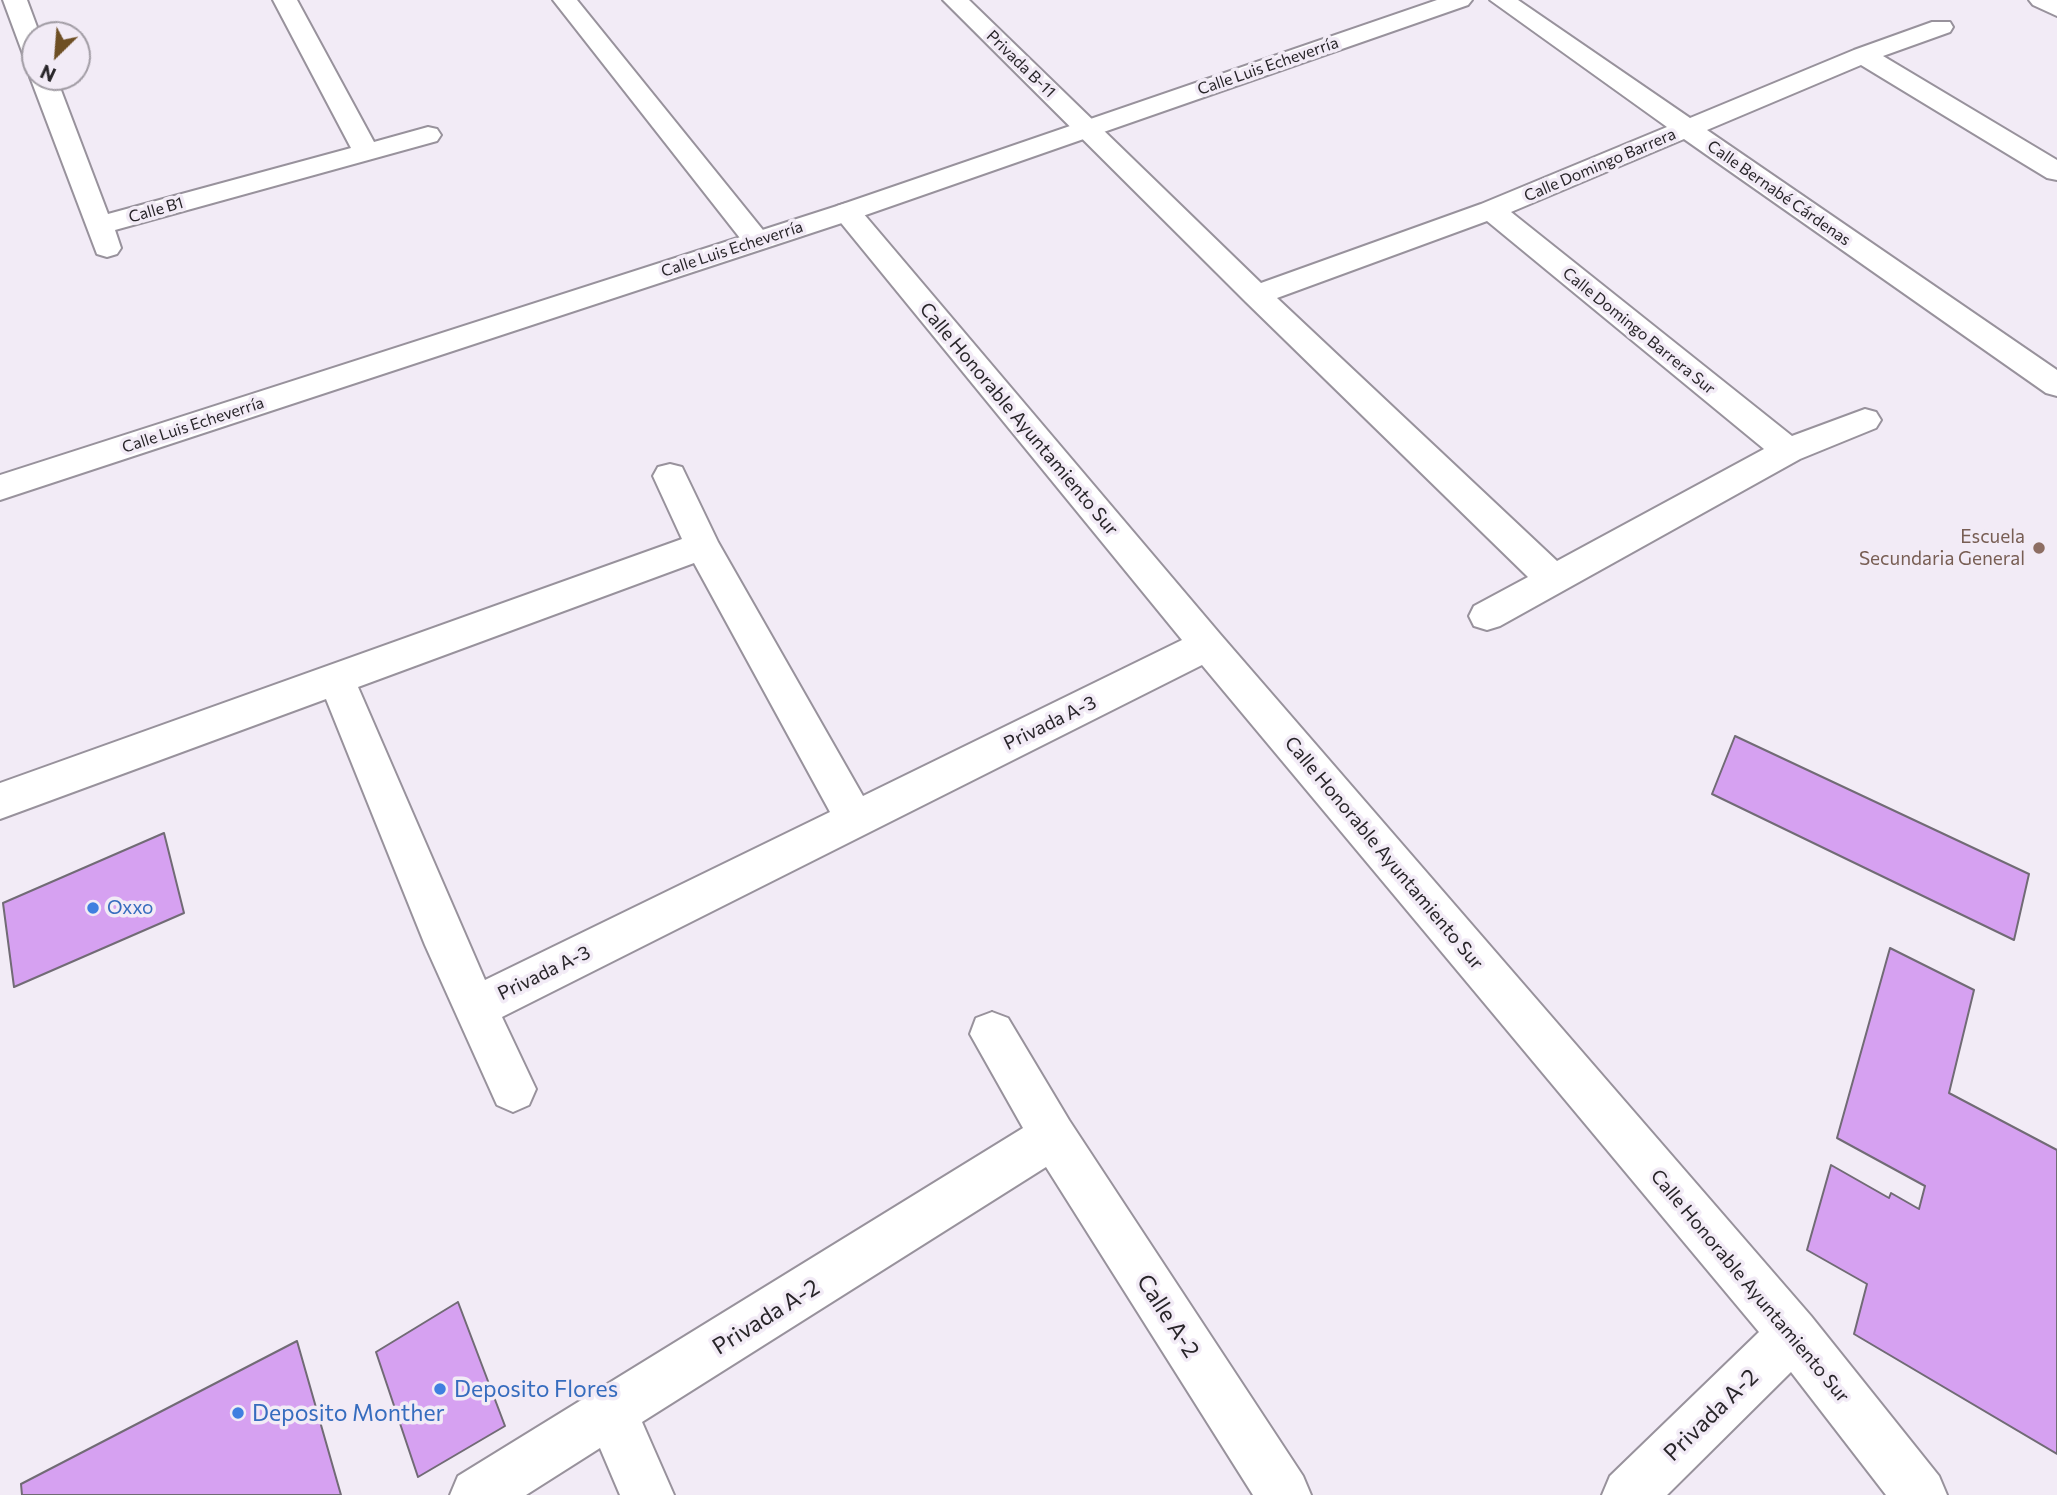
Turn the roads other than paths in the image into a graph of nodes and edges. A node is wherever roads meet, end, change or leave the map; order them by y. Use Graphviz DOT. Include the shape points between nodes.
graph roads {
  1 [pos="15,0"];
  2 [pos="285,0"];
  3 [pos="565,0"];
  4 [pos="955,0"];
  5 [pos="1460,0"];
  6 [pos="1502,0"];
  7 [pos="2041,0"];
  8 [pos="2057,9"];
  9 [pos="23,21"];
  10 [pos="1941,27"];
  11 [pos="1863,55"];
  12 [pos="48,91"];
  13 [pos="1088,128"];
  14 [pos="1686,128"];
  15 [pos="428,135"];
  16 [pos="366,151"];
  17 [pos="2057,172"];
  18 [pos="1491,210"];
  19 [pos="847,212"];
  20 [pos="757,241"];
  21 [pos="1256,295"];
  22 [pos="2057,385"];
  23 [pos="1866,420"];
  24 [pos="1788,451"];
  25 [pos="670,475"];
  26 [pos="0,488"];
  27 [pos="702,546"];
  28 [pos="1554,580"];
  29 [pos="1488,616"];
  30 [pos="1207,645"];
  31 [pos="337,680"];
  32 [pos="0,801"];
  33 [pos="855,819"];
  34 [pos="477,1007"];
  35 [pos="992,1034"];
  36 [pos="513,1089"];
  37 [pos="1053,1136"];
  38 [pos="1793,1334"];
  39 [pos="611,1413"];
  40 [pos="477,1495"];
  41 [pos="647,1495"];
  42 [pos="1284,1495"];
  43 [pos="1629,1495"];
  44 [pos="1920,1495"];
  1 -- 9 [label="street"];
  2 -- 16 [label="street"];
  3 -- 20 [label="street"];
  4 -- 13 [label="street, Privada B-11"];
  5 -- 13 [label="street, Calle Luis Echeverría"];
  6 -- 14 [label="street, Calle Bernabé Cárdenas"];
  7 -- 8 [label="street"];
  10 -- 11 [label="street, Calle Domingo Barrera"];
  11 -- 14 [label="street, Calle Domingo Barrera"];
  11 -- 17 [label="street"];
  12 -- 16 [label="street, Calle B1" via="102,237"];
  13 -- 19 [label="street, Calle Luis Echeverría"];
  13 -- 21 [label="street"];
  14 -- 18 [label="street, Calle Domingo Barrera"];
  14 -- 22 [label="street, Calle Bernabé Cárdenas"];
  15 -- 16 [label="street, Calle B1"];
  18 -- 21 [label="street, Calle Domingo Barrera"];
  18 -- 24 [label="street, Calle Domingo Barrera Sur"];
  19 -- 20 [label="street, Calle Luis Echeverría"];
  19 -- 30 [label="street, Calle Honorable Ayuntamiento Sur"];
  20 -- 26 [label="street, Calle Luis Echeverría"];
  21 -- 28 [label="street"];
  23 -- 24 [label="street"];
  24 -- 28 [label="street"];
  25 -- 27 [label="street"];
  27 -- 31 [label="street"];
  27 -- 33 [label="street"];
  28 -- 29 [label="street"];
  30 -- 33 [label="street, Privada A-3"];
  30 -- 38 [label="street, Calle Honorable Ayuntamiento Sur"];
  31 -- 32 [label="street"];
  31 -- 34 [label="street, Privada A-3" via="446,945"];
  33 -- 34 [label="street, Privada A-3"];
  34 -- 36 [label="street"];
  35 -- 37 [label="street, Calle A-2"];
  37 -- 39 [label="street, Privada A-2"];
  37 -- 42 [label="street, Calle A-2"];
  38 -- 43 [label="street, Privada A-2"];
  38 -- 44 [label="street, Calle Honorable Ayuntamiento Sur"];
  39 -- 40 [label="street, Privada A-2"];
  39 -- 41 [label="street"];
}
